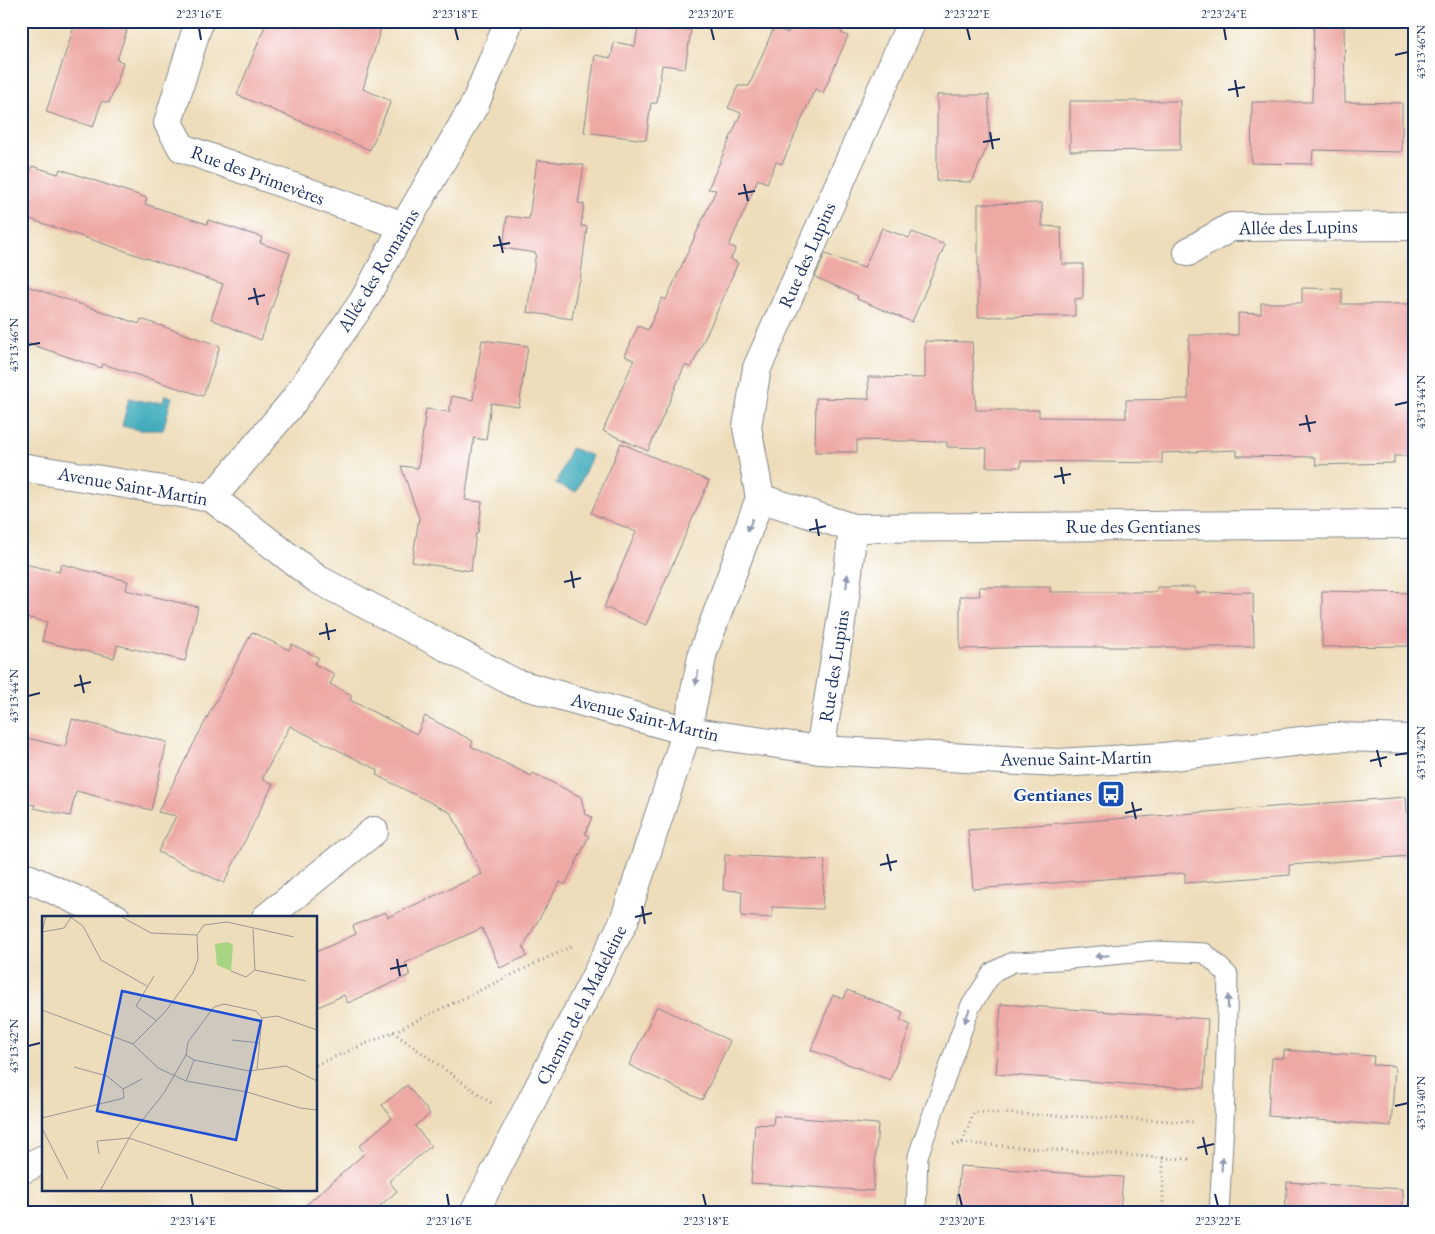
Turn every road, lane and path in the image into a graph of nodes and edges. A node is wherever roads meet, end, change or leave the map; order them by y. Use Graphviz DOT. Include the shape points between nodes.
graph roads {
  1 [pos="199,21"];
  2 [pos="509,21"];
  3 [pos="912,21"];
  4 [pos="404,226"];
  5 [pos="1414,226"];
  6 [pos="1188,252"];
  7 [pos="21,466"];
  8 [pos="212,498"];
  9 [pos="760,498"];
  10 [pos="1414,524"];
  11 [pos="853,528"];
  12 [pos="687,731"];
  13 [pos="1414,739"];
  14 [pos="820,750"];
  15 [pos="374,831"];
  16 [pos="21,875"];
  17 [pos="112,916"];
  18 [pos="268,916"];
  19 [pos="624,921"];
  20 [pos="393,1032"];
  21 [pos="318,1064"];
  22 [pos="1224,1123"];
  23 [pos="521,1124"];
  24 [pos="962,1143"];
  25 [pos="918,1156"];
  26 [pos="1163,1158"];
  27 [pos="1198,1159"];
  28 [pos="42,1160"];
  29 [pos="21,1170"];
  30 [pos="474,1213"];
  31 [pos="916,1213"];
  32 [pos="1162,1213"];
  33 [pos="1219,1213"];
  1 -- 4 [label="street, Rue des Primevères" via="168,123 182,148"];
  2 -- 4 [label="street, Allée des Romarins" via="475,104"];
  3 -- 9 [label="street, Rue des Lupins" via="757,368 747,427"];
  4 -- 8 [label="street, Allée des Romarins" via="359,308 292,403"];
  5 -- 6 [label="street, Allée des Lupins" via="1231,227"];
  7 -- 8 [label="street, Avenue Saint-Martin"];
  8 -- 12 [label="street, Avenue Saint-Martin" via="317,579 515,683"];
  9 -- 11 [label="street"];
  9 -- 12 [label="street, one-way" via="702,652"];
  10 -- 11 [label="street, Rue des Gentianes"];
  14 -- 11 [label="street, Rue des Lupins, one-way"];
  12 -- 14 [label="street, Avenue Saint-Martin"];
  12 -- 19 [label="street, Chemin de la Madeleine"];
  13 -- 14 [label="street, Avenue Saint-Martin" via="1336,737 1164,757 1058,763"];
  15 -- 18 [label="street"];
  16 -- 17 [label="street"];
  19 -- 20 [label="path"];
  19 -- 23 [label="street, Chemin de la Madeleine"];
  20 -- 21 [label="path"];
  20 -- 23 [label="path"];
  22 -- 24 [label="path" via="974,1112"];
  22 -- 25 [label="lane, one-way" via="1228,975 1205,953 1154,951 1013,962 993,972 970,1007"];
  33 -- 22 [label="lane, one-way"];
  23 -- 30 [label="street, Chemin de la Madeleine"];
  24 -- 25 [label="path" via="943,1145 938,1160"];
  24 -- 26 [label="path"];
  25 -- 31 [label="lane"];
  26 -- 27 [label="path"];
  26 -- 32 [label="path"];
  28 -- 29 [label="street"];
}
